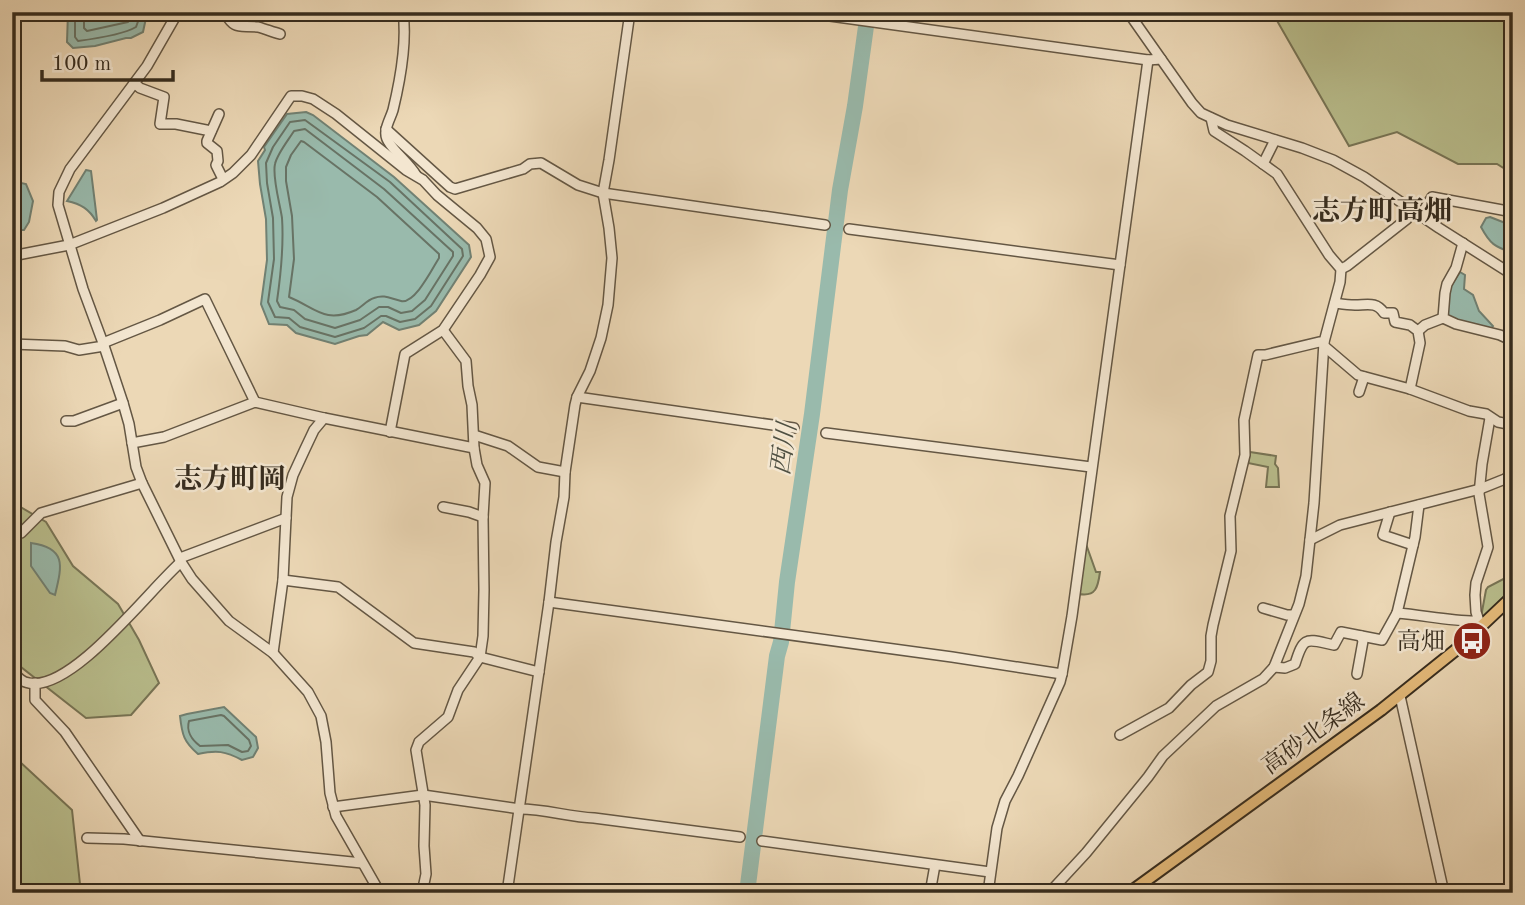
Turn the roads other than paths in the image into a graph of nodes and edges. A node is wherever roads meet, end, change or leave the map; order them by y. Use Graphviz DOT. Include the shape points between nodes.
graph roads {
  1 [pos="178,12"];
  2 [pos="403,12"];
  3 [pos="630,12"];
  4 [pos="801,12"];
  5 [pos="1128,12"];
  6 [pos="228,14"];
  7 [pos="280,34"];
  8 [pos="1161,58"];
  9 [pos="1148,60"];
  10 [pos="134,83"];
  11 [pos="219,114"];
  12 [pos="1211,118"];
  13 [pos="386,129"];
  14 [pos="211,131"];
  15 [pos="1275,140"];
  16 [pos="1263,163"];
  17 [pos="416,176"];
  18 [pos="223,179"];
  19 [pos="603,193"];
  20 [pos="1417,211"];
  21 [pos="1513,212"];
  22 [pos="825,225"];
  23 [pos="849,229"];
  24 [pos="1463,243"];
  25 [pos="69,245"];
  26 [pos="12,256"];
  27 [pos="1120,265"];
  28 [pos="1341,269"];
  29 [pos="1513,275"];
  30 [pos="1335,303"];
  31 [pos="1443,318"];
  32 [pos="443,330"];
  33 [pos="1418,331"];
  34 [pos="1513,341"];
  35 [pos="12,344"];
  36 [pos="1324,344"];
  37 [pos="104,345"];
  38 [pos="1364,377"];
  39 [pos="1410,390"];
  40 [pos="1359,392"];
  41 [pos="577,397"];
  42 [pos="256,402"];
  43 [pos="123,403"];
  44 [pos="324,418"];
  45 [pos="1490,418"];
  46 [pos="66,421"];
  47 [pos="1513,425"];
  48 [pos="794,428"];
  49 [pos="390,432"];
  50 [pos="826,433"];
  51 [pos="474,435"];
  52 [pos="132,443"];
  53 [pos="474,447"];
  54 [pos="1091,467"];
  55 [pos="565,472"];
  56 [pos="1513,474"];
  57 [pos="142,483"];
  58 [pos="1480,489"];
  59 [pos="1419,505"];
  60 [pos="443,507"];
  61 [pos="1390,512"];
  62 [pos="483,517"];
  63 [pos="286,518"];
  64 [pos="21,533"];
  65 [pos="1310,540"];
  66 [pos="1413,545"];
  67 [pos="181,560"];
  68 [pos="284,580"];
  69 [pos="1513,596"];
  70 [pos="549,602"];
  71 [pos="1263,608"];
  72 [pos="1397,613"];
  73 [pos="1294,615"];
  74 [pos="1481,627"];
  75 [pos="1362,636"];
  76 [pos="273,653"];
  77 [pos="480,657"];
  78 [pos="1274,667"];
  79 [pos="12,670"];
  80 [pos="539,671"];
  81 [pos="1062,674"];
  82 [pos="1357,674"];
  83 [pos="35,683"];
  84 [pos="1400,696"];
  85 [pos="1121,735"];
  86 [pos="423,795"];
  87 [pos="333,807"];
  88 [pos="520,809"];
  89 [pos="87,838"];
  90 [pos="740,838"];
  91 [pos="140,841"];
  92 [pos="762,841"];
  93 [pos="362,863"];
  94 [pos="934,865"];
  95 [pos="990,872"];
  96 [pos="380,893"];
  97 [pos="422,893"];
  98 [pos="507,893"];
  99 [pos="930,893"];
  100 [pos="988,893"];
  101 [pos="1049,893"];
  102 [pos="1129,893"];
  103 [pos="1444,893"];
  1 -- 10 [label="street"];
  2 -- 13 [label="street" via="404,48"];
  3 -- 19 [label="street"];
  4 -- 9 [label="street"];
  5 -- 8 [label="street"];
  6 -- 7 [label="street" via="238,27"];
  8 -- 9 [label="street"];
  8 -- 12 [label="street" via="1192,103"];
  9 -- 27 [label="street"];
  10 -- 14 [label="street" via="164,97 160,124"];
  10 -- 25 [label="street" via="59,192"];
  11 -- 14 [label="street"];
  12 -- 15 [label="street"];
  12 -- 16 [label="street" via="1214,131"];
  13 -- 17 [label="street" via="387,139"];
  13 -- 19 [label="street" via="455,189 541,163"];
  14 -- 18 [label="street" via="207,143 217,150 216,165"];
  15 -- 16 [label="street"];
  15 -- 20 [label="street" via="1333,160"];
  16 -- 28 [label="street" via="1277,174"];
  17 -- 18 [label="street" via="313,99 291,96 251,155"];
  17 -- 32 [label="street" via="477,228 489,248 490,257 480,275"];
  18 -- 25 [label="street"];
  19 -- 22 [label="street"];
  19 -- 41 [label="street" via="612,258 608,305 594,360"];
  20 -- 21 [label="street" via="1432,197"];
  20 -- 24 [label="street"];
  20 -- 28 [label="street"];
  23 -- 27 [label="street"];
  24 -- 29 [label="street"];
  24 -- 31 [label="street" via="1447,284"];
  25 -- 26 [label="street"];
  25 -- 37 [label="street"];
  27 -- 54 [label="street"];
  28 -- 30 [label="street"];
  30 -- 33 [label="street" via="1376,305 1393,313 1395,322 1410,324"];
  30 -- 36 [label="street"];
  31 -- 33 [label="street"];
  31 -- 34 [label="street"];
  32 -- 49 [label="street" via="405,354"];
  32 -- 51 [label="street" via="466,361"];
  33 -- 39 [label="street" via="1420,343"];
  35 -- 37 [label="street" via="65,345 79,350"];
  36 -- 38 [label="street"];
  36 -- 65 [label="street"];
  36 -- 85 [label="street" via="1258,355 1244,420 1245,455 1230,516 1231,551 1213,625 1208,672 1169,708"];
  37 -- 42 [label="street" via="205,299"];
  37 -- 43 [label="street"];
  38 -- 39 [label="street"];
  38 -- 40 [label="street"];
  39 -- 45 [label="street"];
  41 -- 48 [label="street"];
  41 -- 55 [label="street"];
  42 -- 44 [label="street"];
  42 -- 52 [label="street" via="164,437"];
  43 -- 46 [label="street"];
  43 -- 52 [label="street"];
  44 -- 49 [label="street"];
  44 -- 63 [label="street" via="293,475"];
  45 -- 47 [label="street"];
  45 -- 58 [label="street"];
  49 -- 53 [label="street"];
  50 -- 54 [label="street"];
  51 -- 53 [label="street"];
  51 -- 55 [label="street" via="508,446 538,467"];
  52 -- 57 [label="street"];
  53 -- 62 [label="street" via="485,483"];
  54 -- 81 [label="street"];
  55 -- 70 [label="street"];
  56 -- 58 [label="street"];
  57 -- 64 [label="street" via="41,513"];
  57 -- 67 [label="street"];
  58 -- 59 [label="street"];
  58 -- 74 [label="street" via="1488,547 1475,594"];
  59 -- 61 [label="street"];
  59 -- 66 [label="street"];
  60 -- 62 [label="street"];
  61 -- 65 [label="street" via="1340,525"];
  61 -- 66 [label="street" via="1383,535"];
  62 -- 77 [label="street"];
  63 -- 67 [label="street"];
  63 -- 68 [label="street"];
  65 -- 73 [label="street" via="1306,576"];
  66 -- 72 [label="street"];
  67 -- 76 [label="street" via="229,621"];
  67 -- 83 [label="street" via="80,664 55,680"];
  68 -- 76 [label="street"];
  68 -- 77 [label="street" via="338,587 414,643 474,652"];
  69 -- 74 [label="main road, 高砂北条線"];
  70 -- 80 [label="street"];
  70 -- 81 [label="street"];
  71 -- 73 [label="street"];
  72 -- 74 [label="street" via="1475,621"];
  72 -- 75 [label="street" via="1382,640"];
  73 -- 78 [label="street"];
  74 -- 84 [label="main road, 高砂北条線"];
  75 -- 78 [label="street" via="1341,632 1334,645 1306,642 1295,664"];
  75 -- 82 [label="street"];
  76 -- 87 [label="street" via="308,692 321,716"];
  77 -- 80 [label="street"];
  77 -- 86 [label="street" via="458,690 448,717 416,750"];
  78 -- 101 [label="street" via="1263,679 1216,706 1163,756"];
  79 -- 83 [label="street" via="21,680"];
  80 -- 88 [label="street"];
  81 -- 95 [label="street" via="1005,801"];
  83 -- 91 [label="street" via="35,700 65,732"];
  84 -- 102 [label="main road, 高砂北条線"];
  84 -- 103 [label="street"];
  86 -- 87 [label="street"];
  86 -- 88 [label="street"];
  86 -- 97 [label="street" via="426,874"];
  87 -- 93 [label="street"];
  88 -- 90 [label="street"];
  88 -- 98 [label="street"];
  89 -- 91 [label="street"];
  91 -- 93 [label="street"];
  92 -- 94 [label="street"];
  93 -- 96 [label="street"];
  94 -- 95 [label="street"];
  94 -- 99 [label="street"];
  95 -- 100 [label="street"];
}
